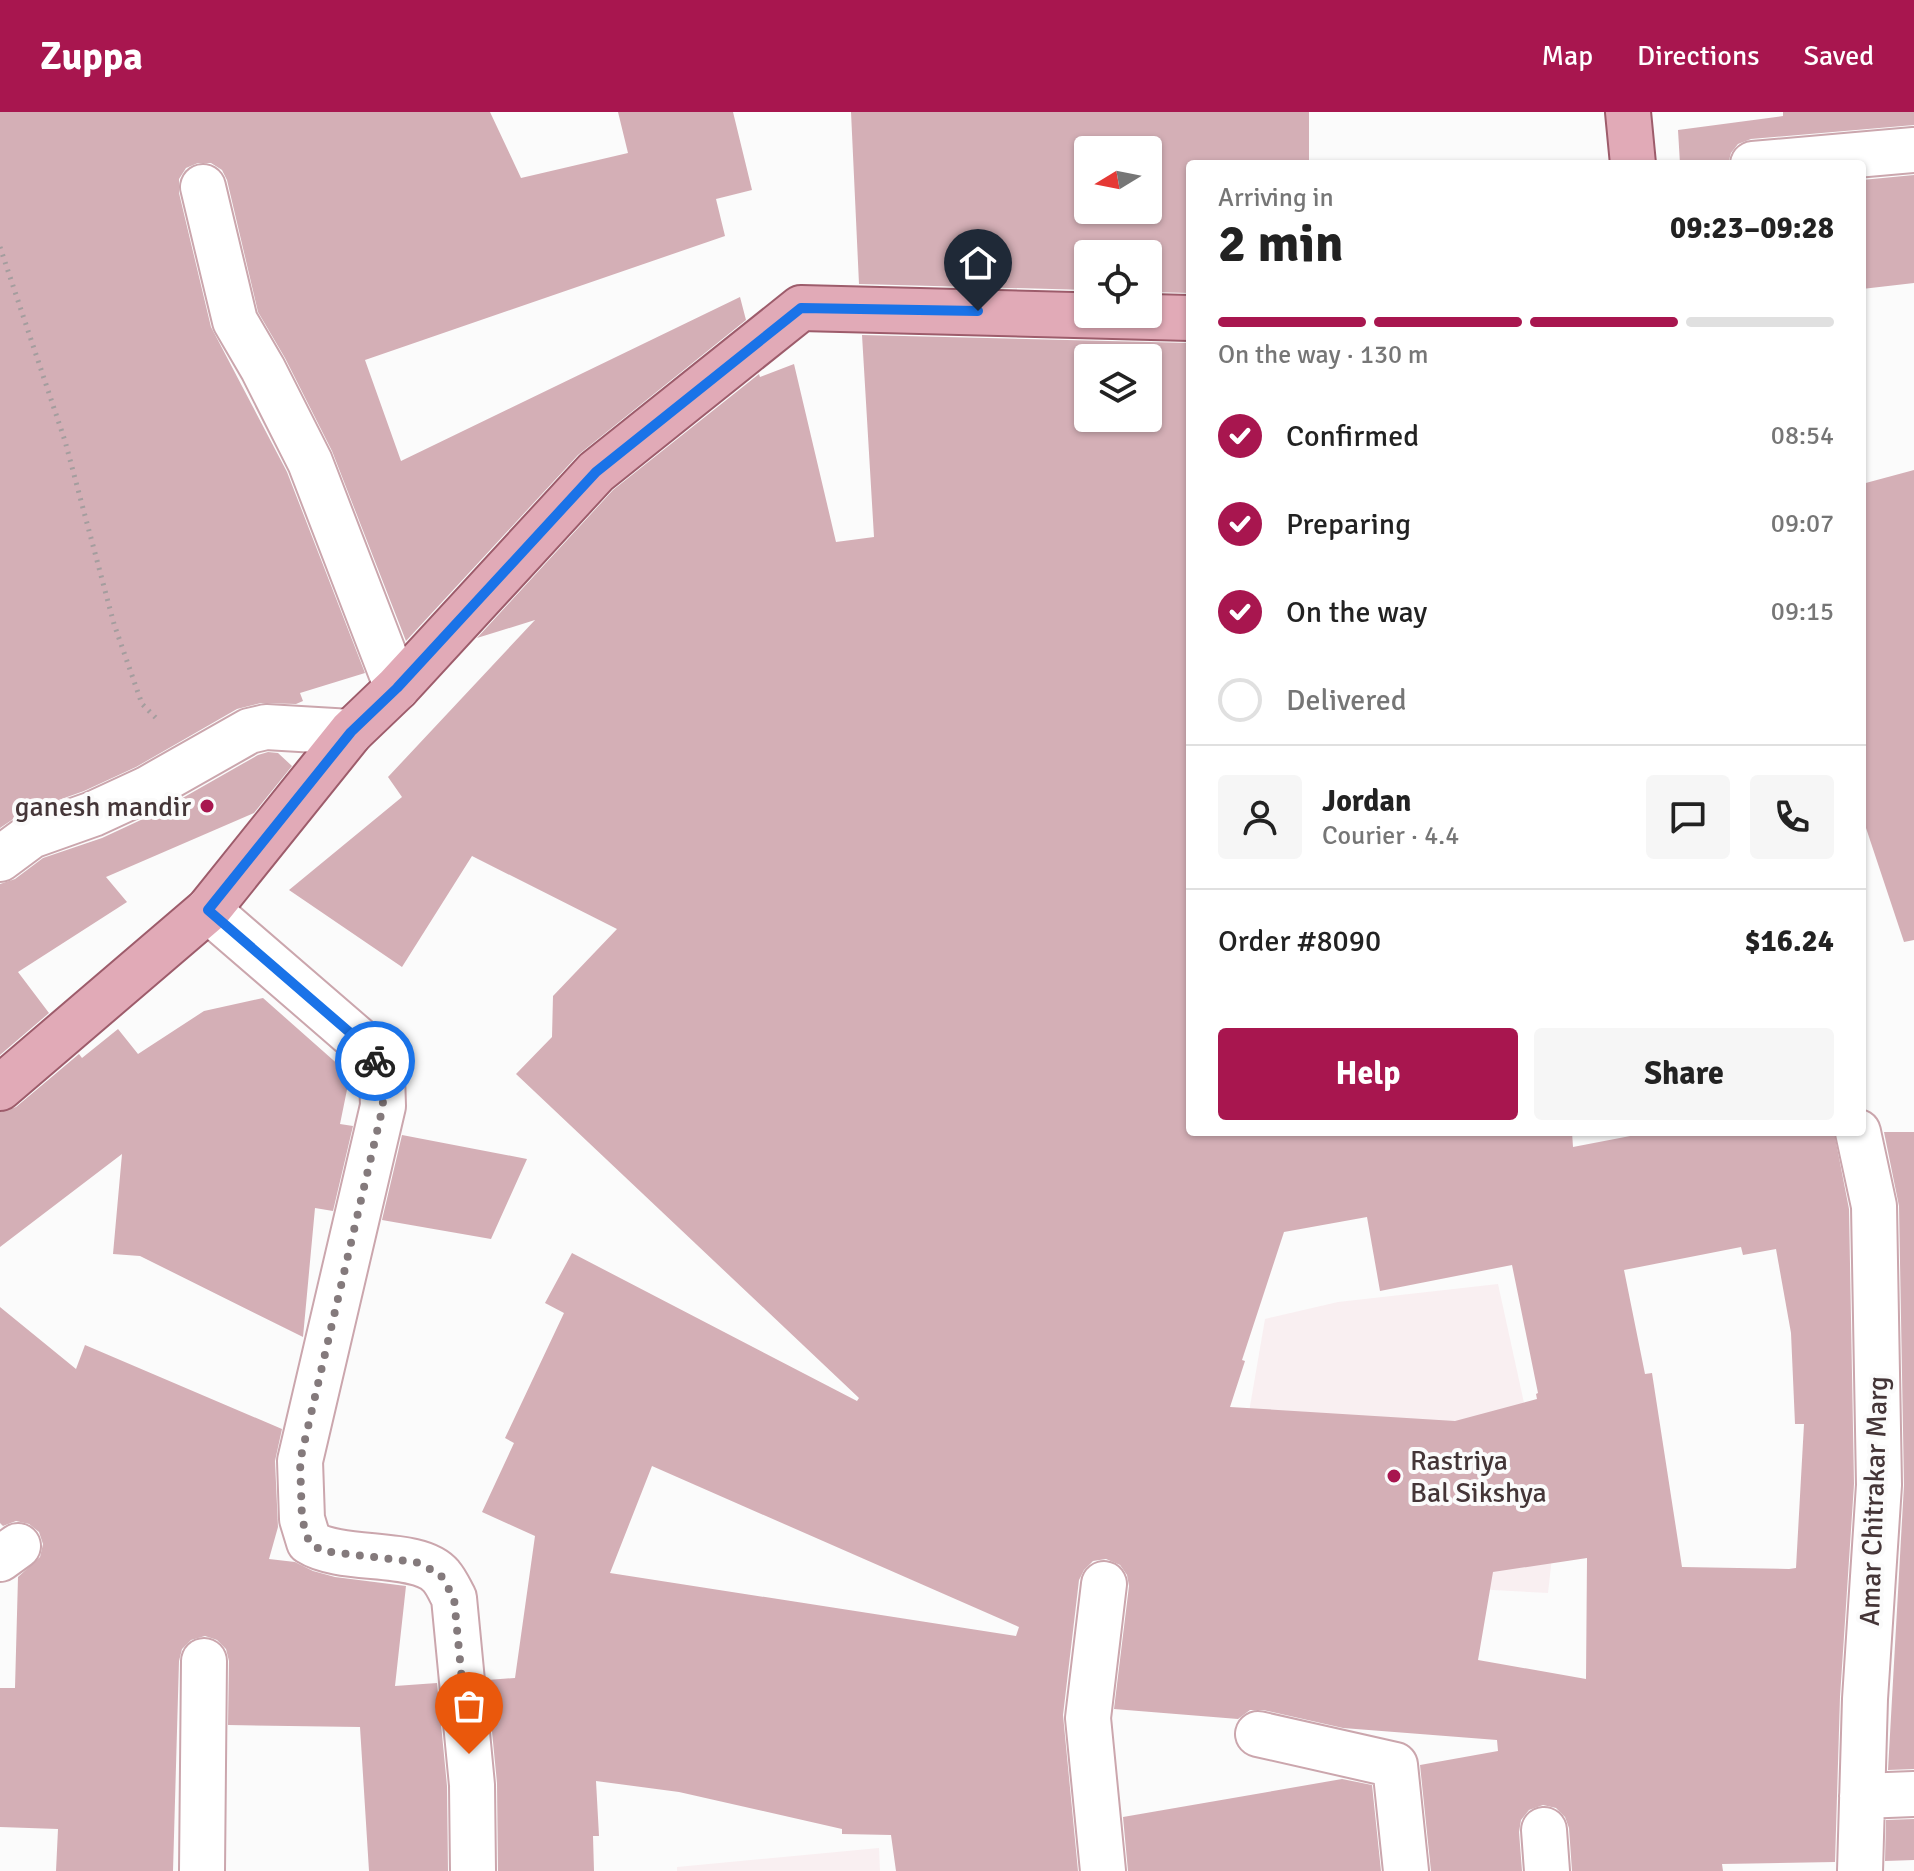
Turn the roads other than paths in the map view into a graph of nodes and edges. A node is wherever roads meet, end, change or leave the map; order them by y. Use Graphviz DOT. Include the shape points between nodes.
graph roads {
  1 [pos="1628,112"];
  2 [pos="1914,150"];
  3 [pos="1633,160"];
  4 [pos="1799,160"];
  5 [pos="203,187"];
  6 [pos="1186,318"];
  7 [pos="397,688"];
  8 [pos="351,732"];
  9 [pos="16,848"];
  10 [pos="208,910"];
  11 [pos="0,1088"];
  12 [pos="1859,1136"];
  13 [pos="1104,1584"];
  14 [pos="204,1661"];
  15 [pos="1258,1734"];
  16 [pos="1914,1794"];
  17 [pos="1862,1796"];
  18 [pos="202,1871"];
  19 [pos="473,1871"];
  20 [pos="1103,1871"];
  21 [pos="1406,1871"];
  22 [pos="1860,1871"];
  1 -- 3 [label="main road"];
  2 -- 4 [label="street"];
  5 -- 7 [label="street" via="235,321 310,462"];
  6 -- 7 [label="main road" via="801,308 596,472"];
  7 -- 8 [label="main road"];
  8 -- 9 [label="street" via="266,727 249,731 187,768"];
  8 -- 10 [label="main road"];
  10 -- 11 [label="main road"];
  10 -- 19 [label="street" via="370,1050 382,1075 383,1106 300,1461 302,1519 309,1542 322,1551 416,1562 440,1574 454,1598 472,1785"];
  12 -- 17 [label="street, Amar Chitrakar Marg" via="1874,1206 1879,1485"];
  13 -- 20 [label="street" via="1088,1718"];
  14 -- 18 [label="street"];
  15 -- 21 [label="street" via="1395,1765"];
  16 -- 17 [label="street"];
  17 -- 22 [label="street, Amar Chitrakar Marg"];
}
